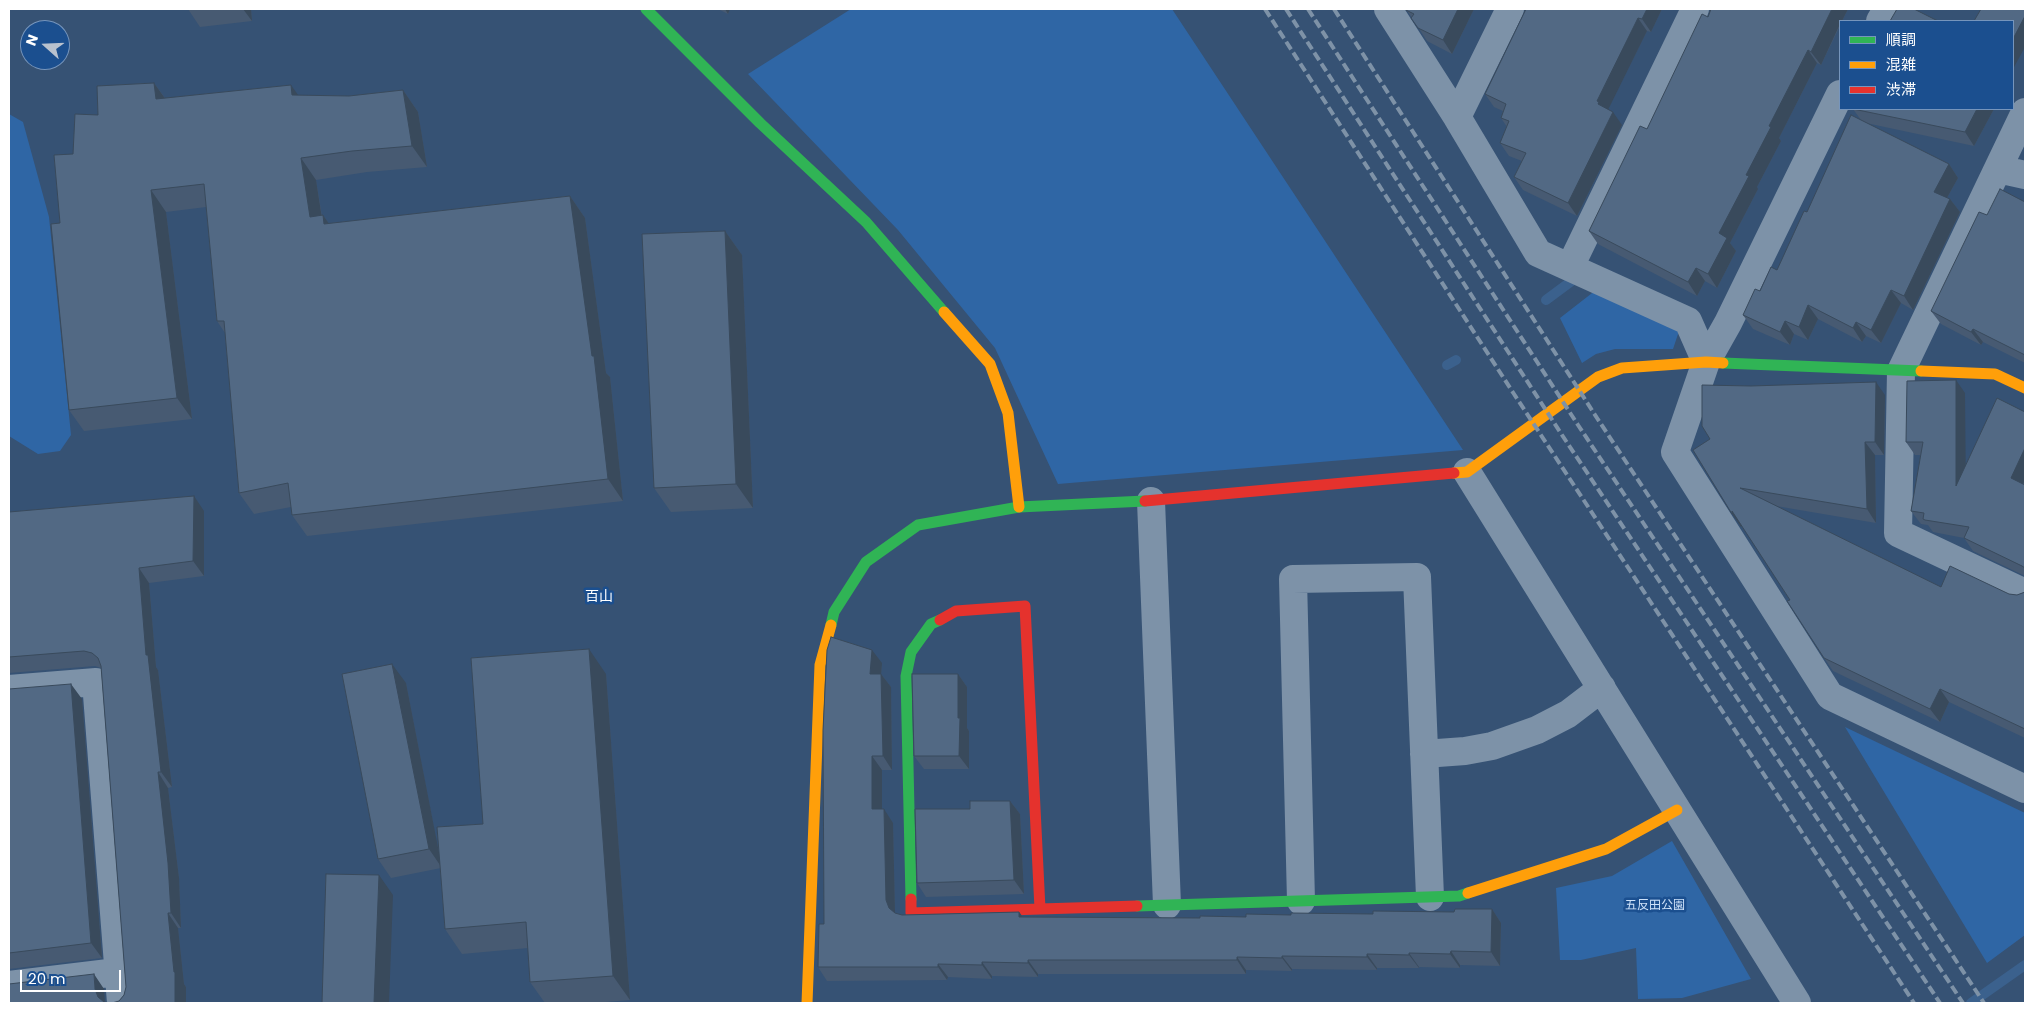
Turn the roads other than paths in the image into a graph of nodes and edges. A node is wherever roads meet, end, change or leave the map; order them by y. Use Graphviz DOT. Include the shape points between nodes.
graph roads {
  1 [pos="646,9"];
  2 [pos="1388,9"];
  3 [pos="1510,9"];
  4 [pos="1695,9"];
  5 [pos="1887,9"];
  6 [pos="1881,20"];
  7 [pos="1839,96"];
  8 [pos="2025,112"];
  9 [pos="1457,117"];
  10 [pos="1998,169"];
  11 [pos="2025,175"];
  12 [pos="1570,267"];
  13 [pos="1706,362"];
  14 [pos="1901,370"];
  15 [pos="2025,388"];
  16 [pos="1467,472"];
  17 [pos="1151,501"];
  18 [pos="1019,507"];
  19 [pos="2025,593"];
  20 [pos="1602,688"];
  21 [pos="9,689"];
  22 [pos="1424,754"];
  23 [pos="2025,789"];
  24 [pos="1677,810"];
  25 [pos="1430,897"];
  26 [pos="1301,901"];
  27 [pos="1167,905"];
  28 [pos="1040,909"];
  29 [pos="118,972"];
  30 [pos="9,985"];
  31 [pos="121,1003"];
  32 [pos="808,1003"];
  33 [pos="1797,1003"];
  1 -- 18 [label="street" via="760,123 866,222 990,364 1008,413"];
  2 -- 9 [label="street"];
  3 -- 9 [label="street"];
  4 -- 12 [label="street"];
  5 -- 6 [label="street"];
  7 -- 13 [label="street"];
  8 -- 10 [label="street"];
  9 -- 12 [label="street" via="1538,253"];
  10 -- 11 [label="street"];
  10 -- 14 [label="street"];
  12 -- 13 [label="street" via="1688,320"];
  13 -- 14 [label="street"];
  13 -- 16 [label="street" via="1622,368 1598,377"];
  13 -- 23 [label="street" via="1675,452 1830,696"];
  14 -- 15 [label="street" via="1995,374"];
  14 -- 19 [label="street" via="1898,533"];
  16 -- 17 [label="street"];
  16 -- 20 [label="street"];
  17 -- 18 [label="street"];
  17 -- 27 [label="street"];
  18 -- 32 [label="street" via="918,525 866,562 834,612 820,665"];
  20 -- 22 [label="street" via="1568,714 1537,730 1492,746"];
  20 -- 24 [label="street"];
  21 -- 29 [label="street" via="96,682"];
  22 -- 25 [label="street"];
  22 -- 26 [label="street" via="1418,577 1293,579"];
  24 -- 25 [label="street" via="1606,849 1459,896"];
  24 -- 33 [label="street"];
  25 -- 26 [label="street"];
  26 -- 27 [label="street"];
  27 -- 28 [label="street"];
  28 -- 28 [label="street" via="911,913 906,676 911,652 931,624 956,611 1025,606"];
  29 -- 30 [label="street"];
  29 -- 31 [label="street"];
}
